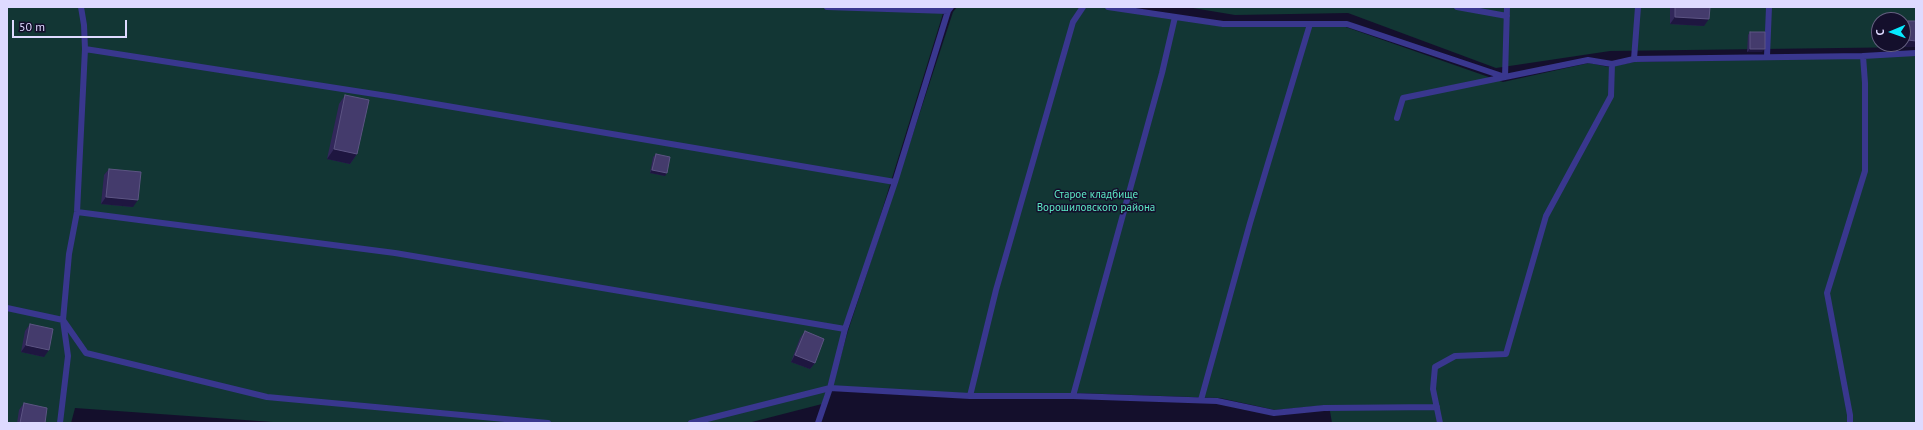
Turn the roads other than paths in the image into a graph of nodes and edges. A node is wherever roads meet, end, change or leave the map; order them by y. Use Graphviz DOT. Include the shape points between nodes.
graph roads {
  1 [pos="81,7"];
  2 [pos="827,7"];
  3 [pos="1082,7"];
  4 [pos="1108,7"];
  5 [pos="1457,7"];
  6 [pos="1507,7"];
  7 [pos="1638,7"];
  8 [pos="1769,7"];
  9 [pos="950,9"];
  10 [pos="1507,16"];
  11 [pos="1175,17"];
  12 [pos="1310,24"];
  13 [pos="85,49"];
  14 [pos="1916,53"];
  15 [pos="1767,56"];
  16 [pos="1863,56"];
  17 [pos="1634,59"];
  18 [pos="1612,64"];
  19 [pos="1505,77"];
  20 [pos="1397,118"];
  21 [pos="895,182"];
  22 [pos="77,212"];
  23 [pos="7,308"];
  24 [pos="63,320"];
  25 [pos="845,329"];
  26 [pos="830,388"];
  27 [pos="970,396"];
  28 [pos="1073,396"];
  29 [pos="1201,400"];
  30 [pos="1437,407"];
  31 [pos="60,423"];
  32 [pos="548,423"];
  33 [pos="691,423"];
  34 [pos="818,423"];
  35 [pos="1440,423"];
  36 [pos="1850,423"];
  1 -- 13 [label="lane"];
  2 -- 9 [label="lane"];
  3 -- 27 [label="lane" via="1074,22 996,290"];
  4 -- 11 [label="lane"];
  5 -- 10 [label="lane"];
  6 -- 10 [label="lane"];
  7 -- 17 [label="lane"];
  8 -- 15 [label="lane"];
  9 -- 21 [label="lane"];
  10 -- 19 [label="lane"];
  11 -- 12 [label="lane" via="1223,24"];
  11 -- 28 [label="lane" via="1162,73"];
  12 -- 19 [label="lane" via="1347,24"];
  12 -- 29 [label="lane" via="1250,223"];
  13 -- 21 [label="lane" via="402,98"];
  13 -- 22 [label="lane"];
  14 -- 16 [label="lane"];
  15 -- 16 [label="lane"];
  15 -- 17 [label="lane"];
  16 -- 36 [label="lane" via="1865,172 1827,293"];
  17 -- 18 [label="lane"];
  18 -- 19 [label="lane" via="1588,60"];
  18 -- 30 [label="lane" via="1611,96 1546,216 1506,354 1455,356 1435,367 1433,389"];
  19 -- 20 [label="lane" via="1403,98"];
  21 -- 25 [label="lane"];
  22 -- 24 [label="lane" via="69,254"];
  22 -- 25 [label="lane" via="395,253"];
  23 -- 24 [label="lane"];
  24 -- 31 [label="lane" via="68,356"];
  24 -- 32 [label="lane" via="86,353 266,397"];
  25 -- 26 [label="lane"];
  26 -- 27 [label="lane"];
  26 -- 33 [label="lane"];
  26 -- 34 [label="lane"];
  27 -- 28 [label="lane"];
  28 -- 29 [label="lane"];
  29 -- 30 [label="lane" via="1217,400 1274,413 1324,408"];
  30 -- 35 [label="lane"];
}
